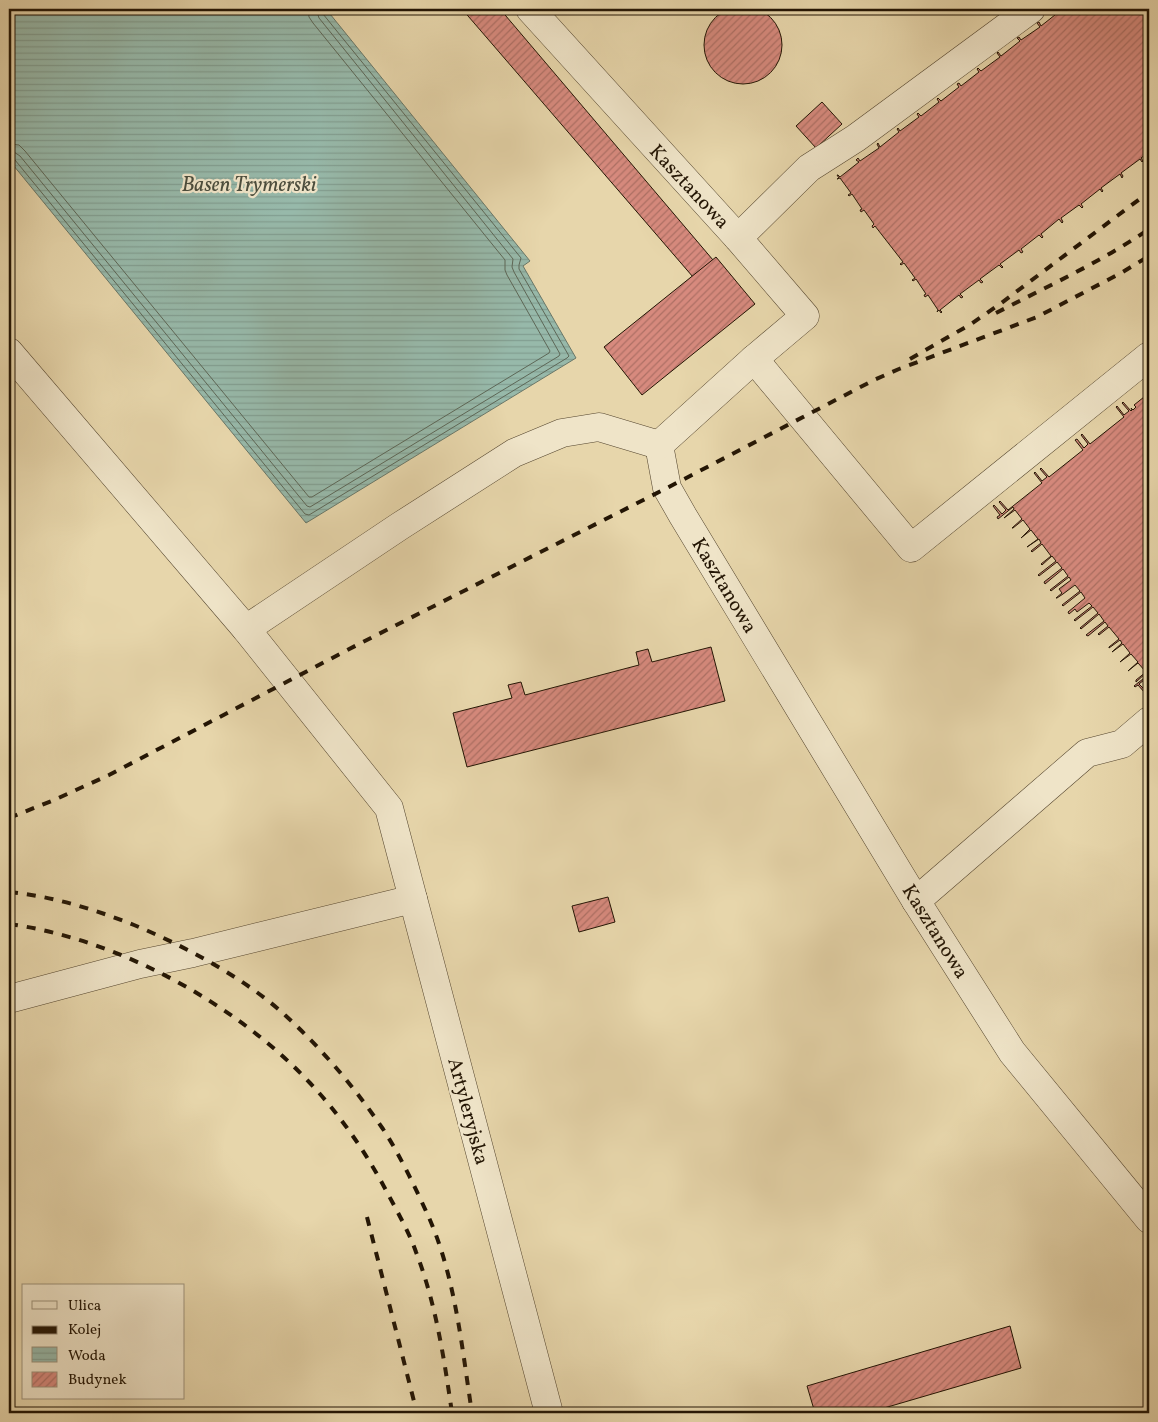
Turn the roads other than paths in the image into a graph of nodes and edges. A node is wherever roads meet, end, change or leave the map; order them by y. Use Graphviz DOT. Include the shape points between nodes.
graph roads {
  1 [pos="530,9"];
  2 [pos="1030,9"];
  3 [pos="738,238"];
  4 [pos="9,352"];
  5 [pos="1149,356"];
  6 [pos="754,359"];
  7 [pos="659,445"];
  8 [pos="246,629"];
  9 [pos="1149,721"];
  10 [pos="413,899"];
  11 [pos="916,901"];
  12 [pos="9,999"];
  13 [pos="1149,1218"];
  14 [pos="549,1413"];
  1 -- 3 [label="lane, Kasztanowa"];
  2 -- 3 [label="lane" via="856,138 808,168"];
  3 -- 6 [label="lane, Kasztanowa" via="805,316"];
  4 -- 8 [label="lane"];
  5 -- 6 [label="lane" via="911,548"];
  6 -- 7 [label="lane, Kasztanowa"];
  7 -- 8 [label="lane" via="599,427 562,433 514,453"];
  7 -- 11 [label="lane, Kasztanowa" via="667,488"];
  8 -- 10 [label="lane, Artyleryjska" via="389,808"];
  9 -- 11 [label="lane" via="1122,744 1087,753"];
  10 -- 12 [label="lane"];
  10 -- 14 [label="lane, Artyleryjska"];
  11 -- 13 [label="lane, Kasztanowa" via="1012,1052"];
}
